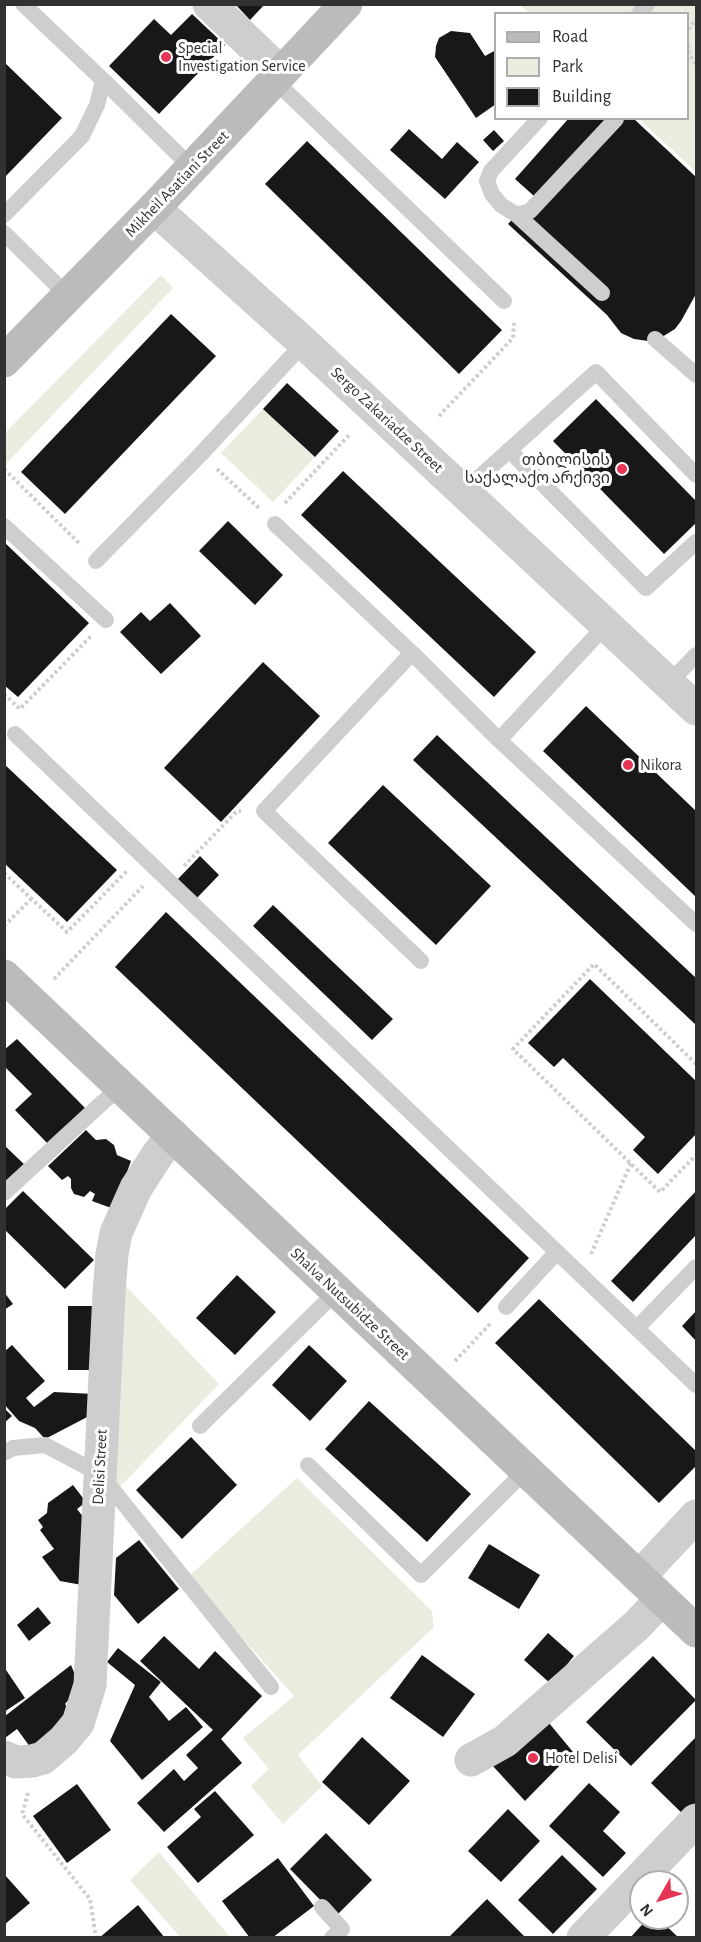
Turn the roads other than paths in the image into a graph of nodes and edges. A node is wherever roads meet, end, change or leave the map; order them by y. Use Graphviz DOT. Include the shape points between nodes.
graph roads {
  1 [pos="23,4"];
  2 [pos="209,4"];
  3 [pos="346,4"];
  4 [pos="278,77"];
  5 [pos="102,80"];
  6 [pos="538,120"];
  7 [pos="615,120"];
  8 [pos="192,168"];
  9 [pos="154,208"];
  10 [pos="4,215"];
  11 [pos="517,215"];
  12 [pos="4,233"];
  13 [pos="602,293"];
  14 [pos="68,296"];
  15 [pos="504,301"];
  16 [pos="656,339"];
  17 [pos="304,343"];
  18 [pos="4,361"];
  19 [pos="696,375"];
  20 [pos="509,450"];
  21 [pos="696,475"];
  22 [pos="463,492"];
  23 [pos="272,522"];
  24 [pos="4,526"];
  25 [pos="696,542"];
  26 [pos="96,561"];
  27 [pos="106,620"];
  28 [pos="606,625"];
  29 [pos="412,654"];
  30 [pos="696,655"];
  31 [pos="669,683"];
  32 [pos="696,709"];
  33 [pos="15,734"];
  34 [pos="499,740"];
  35 [pos="696,924"];
  36 [pos="421,961"];
  37 [pos="4,976"];
  38 [pos="122,1087"];
  39 [pos="173,1136"];
  40 [pos="4,1193"];
  41 [pos="557,1252"];
  42 [pos="696,1267"];
  43 [pos="337,1291"];
  44 [pos="506,1307"];
  45 [pos="637,1328"];
  46 [pos="696,1385"];
  47 [pos="200,1426"];
  48 [pos="4,1453"];
  49 [pos="308,1465"];
  50 [pos="526,1470"];
  51 [pos="100,1474"];
  52 [pos="696,1516"];
  53 [pos="650,1588"];
  54 [pos="696,1631"];
  55 [pos="271,1687"];
  56 [pos="4,1758"];
  57 [pos="471,1760"];
  58 [pos="696,1820"];
  59 [pos="322,1908"];
  60 [pos="332,1938"];
  61 [pos="583,1938"];
  1 -- 5 [label="lane"];
  2 -- 4 [label="street"];
  3 -- 4 [label="main road, Mikheil Asatiani Street"];
  4 -- 8 [label="main road, Mikheil Asatiani Street"];
  4 -- 15 [label="lane"];
  5 -- 8 [label="lane"];
  5 -- 10 [label="lane" via="97,105 82,136"];
  6 -- 11 [label="lane" via="491,171 487,182 501,205"];
  7 -- 11 [label="lane" via="530,212"];
  8 -- 9 [label="main road, Mikheil Asatiani Street"];
  9 -- 14 [label="main road, Mikheil Asatiani Street"];
  9 -- 17 [label="street, Sergo Zakariadze Street"];
  11 -- 13 [label="lane"];
  12 -- 14 [label="lane"];
  14 -- 18 [label="main road, Mikheil Asatiani Street"];
  16 -- 19 [label="lane"];
  17 -- 22 [label="street, Sergo Zakariadze Street"];
  17 -- 26 [label="lane"];
  20 -- 21 [label="lane" via="596,372"];
  20 -- 22 [label="lane"];
  20 -- 25 [label="lane" via="646,588"];
  22 -- 28 [label="street, Sergo Zakariadze Street"];
  23 -- 29 [label="lane"];
  24 -- 27 [label="lane"];
  28 -- 31 [label="street, Sergo Zakariadze Street"];
  28 -- 34 [label="lane"];
  29 -- 34 [label="lane"];
  29 -- 36 [label="lane" via="264,811"];
  30 -- 31 [label="lane"];
  31 -- 32 [label="street, Sergo Zakariadze Street"];
  33 -- 41 [label="lane"];
  34 -- 35 [label="lane"];
  37 -- 38 [label="main road, Shalva Nutsubidze Street"];
  38 -- 39 [label="main road, Shalva Nutsubidze Street"];
  38 -- 40 [label="lane"];
  39 -- 43 [label="main road, Shalva Nutsubidze Street"];
  39 -- 51 [label="street, Delisi Street" via="136,1188 116,1233 109,1293"];
  41 -- 44 [label="lane"];
  41 -- 45 [label="lane"];
  42 -- 45 [label="lane"];
  43 -- 47 [label="lane"];
  43 -- 50 [label="main road, Shalva Nutsubidze Street"];
  45 -- 46 [label="lane"];
  48 -- 51 [label="lane" via="13,1448 45,1445"];
  49 -- 50 [label="lane" via="421,1575"];
  50 -- 53 [label="main road, Shalva Nutsubidze Street"];
  51 -- 55 [label="lane"];
  51 -- 56 [label="street, Delisi Street" via="90,1685 78,1723 43,1758 16,1762"];
  52 -- 53 [label="street"];
  53 -- 54 [label="main road, Shalva Nutsubidze Street"];
  53 -- 57 [label="street" via="636,1626 505,1741"];
  58 -- 61 [label="street"];
  59 -- 60 [label="lane" via="342,1929"];
}
